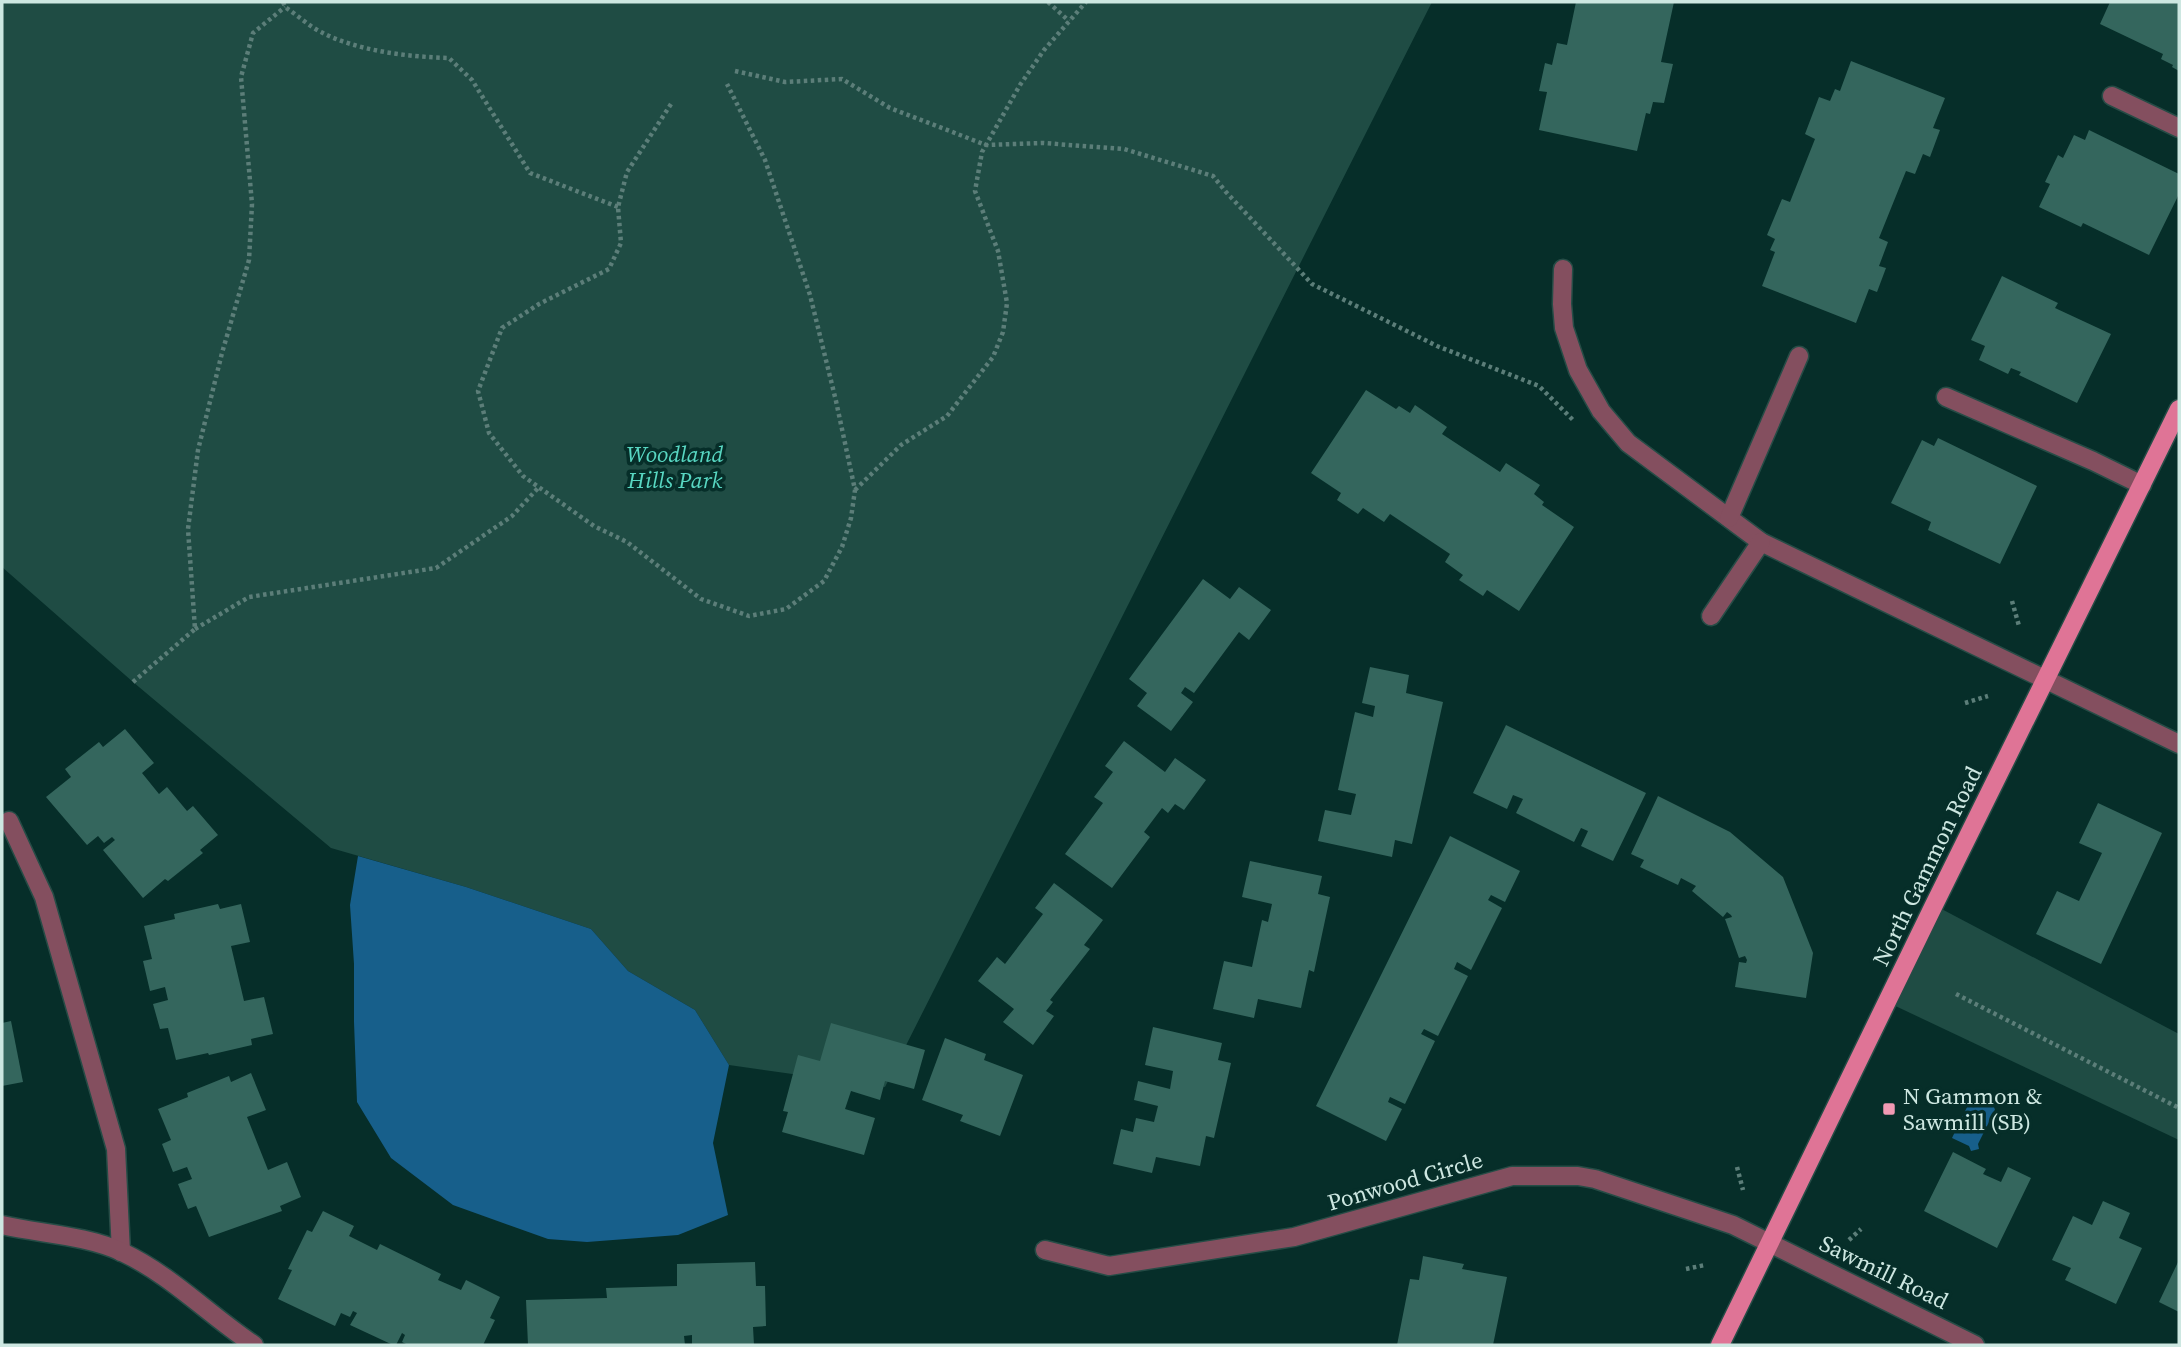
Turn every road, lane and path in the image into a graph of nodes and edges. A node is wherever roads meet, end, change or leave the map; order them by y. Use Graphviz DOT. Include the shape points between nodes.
graph roads {
  1 [pos="1048,2"];
  2 [pos="1086,2"];
  3 [pos="284,4"];
  4 [pos="1069,21"];
  5 [pos="735,71"];
  6 [pos="727,84"];
  7 [pos="2112,96"];
  8 [pos="671,104"];
  9 [pos="2179,128"];
  10 [pos="986,145"];
  11 [pos="618,207"];
  12 [pos="1563,269"];
  13 [pos="1799,356"];
  14 [pos="1946,397"];
  15 [pos="2179,409"];
  16 [pos="1575,422"];
  17 [pos="2142,485"];
  18 [pos="538,487"];
  19 [pos="855,490"];
  20 [pos="1729,518"];
  21 [pos="1762,542"];
  22 [pos="2012,601"];
  23 [pos="1711,616"];
  24 [pos="2019,626"];
  25 [pos="195,628"];
  26 [pos="2046,680"];
  27 [pos="134,682"];
  28 [pos="1988,696"];
  29 [pos="1965,703"];
  30 [pos="2179,744"];
  31 [pos="9,821"];
  32 [pos="1956,994"];
  33 [pos="2179,1108"];
  34 [pos="1737,1167"];
  35 [pos="1742,1190"];
  36 [pos="2,1225"];
  37 [pos="1861,1229"];
  38 [pos="1850,1240"];
  39 [pos="1770,1244"];
  40 [pos="1045,1250"];
  41 [pos="121,1252"];
  42 [pos="1706,1265"];
  43 [pos="1686,1269"];
  44 [pos="254,1345"];
  45 [pos="1720,1345"];
  46 [pos="1975,1345"];
  1 -- 4 [label="path"];
  2 -- 4 [label="path"];
  3 -- 11 [label="path" via="321,33 366,48 449,58 472,80 530,173"];
  3 -- 25 [label="path" via="253,33 242,77 252,204 249,260 198,450 188,529"];
  4 -- 10 [label="path" via="1028,73"];
  5 -- 10 [label="path" via="785,82 842,79 890,108"];
  6 -- 19 [label="path" via="765,160 810,295"];
  7 -- 9 [label="street"];
  8 -- 11 [label="path" via="626,172"];
  10 -- 16 [label="path" via="1042,143 1124,149 1213,176 1312,284 1437,346 1539,386"];
  10 -- 19 [label="path" via="975,191 998,251 1007,303 1003,332 993,357 947,416 901,445"];
  11 -- 18 [label="path" via="621,243 609,269 502,328 478,391 489,433 523,476"];
  12 -- 20 [label="street" via="1564,328 1578,370 1601,411 1628,443"];
  13 -- 20 [label="street"];
  14 -- 17 [label="street"];
  15 -- 17 [label="main road, North Gammon Road"];
  17 -- 26 [label="main road, North Gammon Road"];
  18 -- 19 [label="path" via="594,527 627,542 701,599 749,616 786,609 824,581 842,547"];
  18 -- 25 [label="path" via="512,516 436,568 249,597"];
  20 -- 21 [label="street"];
  21 -- 23 [label="street"];
  21 -- 26 [label="street"];
  22 -- 24 [label="path"];
  25 -- 27 [label="path"];
  26 -- 30 [label="street"];
  26 -- 39 [label="main road, North Gammon Road"];
  28 -- 29 [label="path"];
  31 -- 41 [label="street" via="44,897 116,1149"];
  32 -- 33 [label="path"];
  34 -- 35 [label="path"];
  36 -- 41 [label="street"];
  37 -- 38 [label="path"];
  39 -- 40 [label="street, Ponwood Circle" via="1733,1225 1595,1178 1512,1176 1294,1237 1109,1266"];
  39 -- 45 [label="main road, North Gammon Road"];
  39 -- 46 [label="street, Sawmill Road"];
  41 -- 44 [label="street" via="163,1275"];
  42 -- 43 [label="path"];
}
